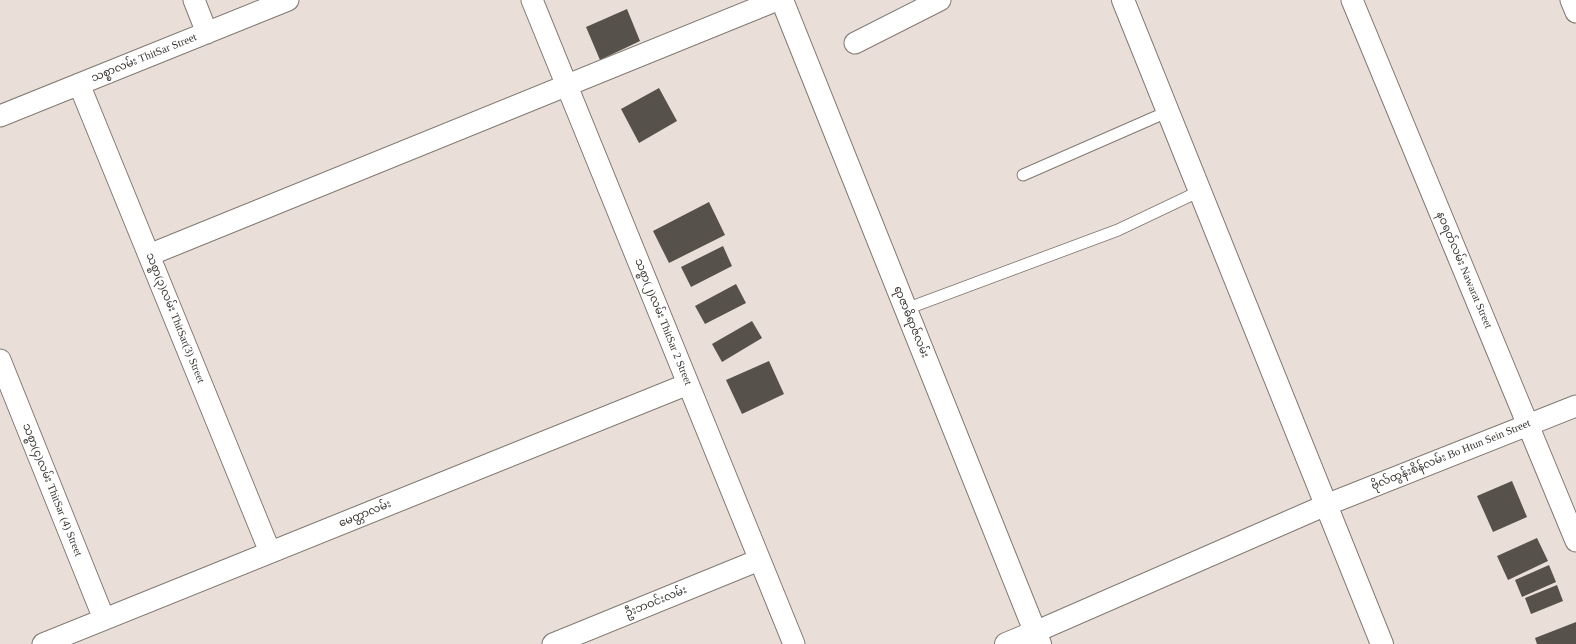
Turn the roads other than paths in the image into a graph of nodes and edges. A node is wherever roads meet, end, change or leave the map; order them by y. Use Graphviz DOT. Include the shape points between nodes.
graph roads {
  1 [pos="194,0"];
  2 [pos="288,0"];
  3 [pos="532,0"];
  4 [pos="777,0"];
  5 [pos="782,0"];
  6 [pos="940,0"];
  7 [pos="1123,0"];
  8 [pos="1352,0"];
  9 [pos="1571,0"];
  10 [pos="1576,12"];
  11 [pos="206,33"];
  12 [pos="855,42"];
  13 [pos="79,84"];
  14 [pos="566,85"];
  15 [pos="1168,112"];
  16 [pos="0,116"];
  17 [pos="1023,175"];
  18 [pos="1200,191"];
  19 [pos="148,255"];
  20 [pos="906,309"];
  21 [pos="0,360"];
  22 [pos="688,384"];
  23 [pos="1576,406"];
  24 [pos="1528,424"];
  25 [pos="1326,505"];
  26 [pos="1576,541"];
  27 [pos="270,552"];
  28 [pos="759,560"];
  29 [pos="104,619"];
  30 [pos="1037,638"];
  31 [pos="43,644"];
  32 [pos="553,644"];
  33 [pos="794,644"];
  34 [pos="1006,644"];
  35 [pos="1382,644"];
  1 -- 11 [label="street"];
  2 -- 11 [label="street, သစ္စာလမ်း ThitSar Street"];
  3 -- 14 [label="street, သစ္စာ(၂)လမ်း ThitSar 2 Street"];
  4 -- 14 [label="street"];
  5 -- 20 [label="street, ရာဇာဓိရာဇ်လမ်း"];
  6 -- 12 [label="street"];
  7 -- 15 [label="street"];
  8 -- 24 [label="street, နဝရတ်လမ်း Nawarat Street"];
  9 -- 10 [label="street"];
  11 -- 13 [label="street, သစ္စာလမ်း ThitSar Street"];
  13 -- 16 [label="street, သစ္စာလမ်း ThitSar Street"];
  13 -- 19 [label="street, သစ္စာ(၃)လမ်း ThitSar(3) Street"];
  14 -- 19 [label="street"];
  14 -- 22 [label="street, သစ္စာ(၂)လမ်း ThitSar 2 Street"];
  15 -- 17 [label="lane"];
  15 -- 18 [label="street"];
  18 -- 20 [label="lane" via="1118,230"];
  18 -- 25 [label="street"];
  19 -- 27 [label="street, သစ္စာ(၃)လမ်း ThitSar(3) Street"];
  20 -- 30 [label="street, ရာဇာဓိရာဇ်လမ်း"];
  21 -- 29 [label="street, သစ္စာ(၄)လမ်း ThitSar (4) Street"];
  22 -- 27 [label="street, မေတ္တာလမ်း"];
  22 -- 28 [label="street, သစ္စာ(၂)လမ်း ThitSar 2 Street"];
  23 -- 24 [label="street, ဗိုလ်ထွန်းစိန်လမ်း Bo Htun Sein Street"];
  24 -- 25 [label="street, ဗိုလ်ထွန်းစိန်လမ်း Bo Htun Sein Street"];
  24 -- 26 [label="street, နဝရတ်လမ်း Nawarat Street"];
  25 -- 30 [label="street, ဗိုလ်ထွန်းစိန်လမ်း Bo Htun Sein Street"];
  25 -- 35 [label="street"];
  27 -- 29 [label="street, မေတ္တာလမ်း"];
  28 -- 32 [label="street, ဦးဘဝင်းလမ်း"];
  28 -- 33 [label="street, သစ္စာ(၂)လမ်း ThitSar 2 Street"];
  29 -- 31 [label="street, မေတ္တာလမ်း"];
  30 -- 34 [label="street"];
}
